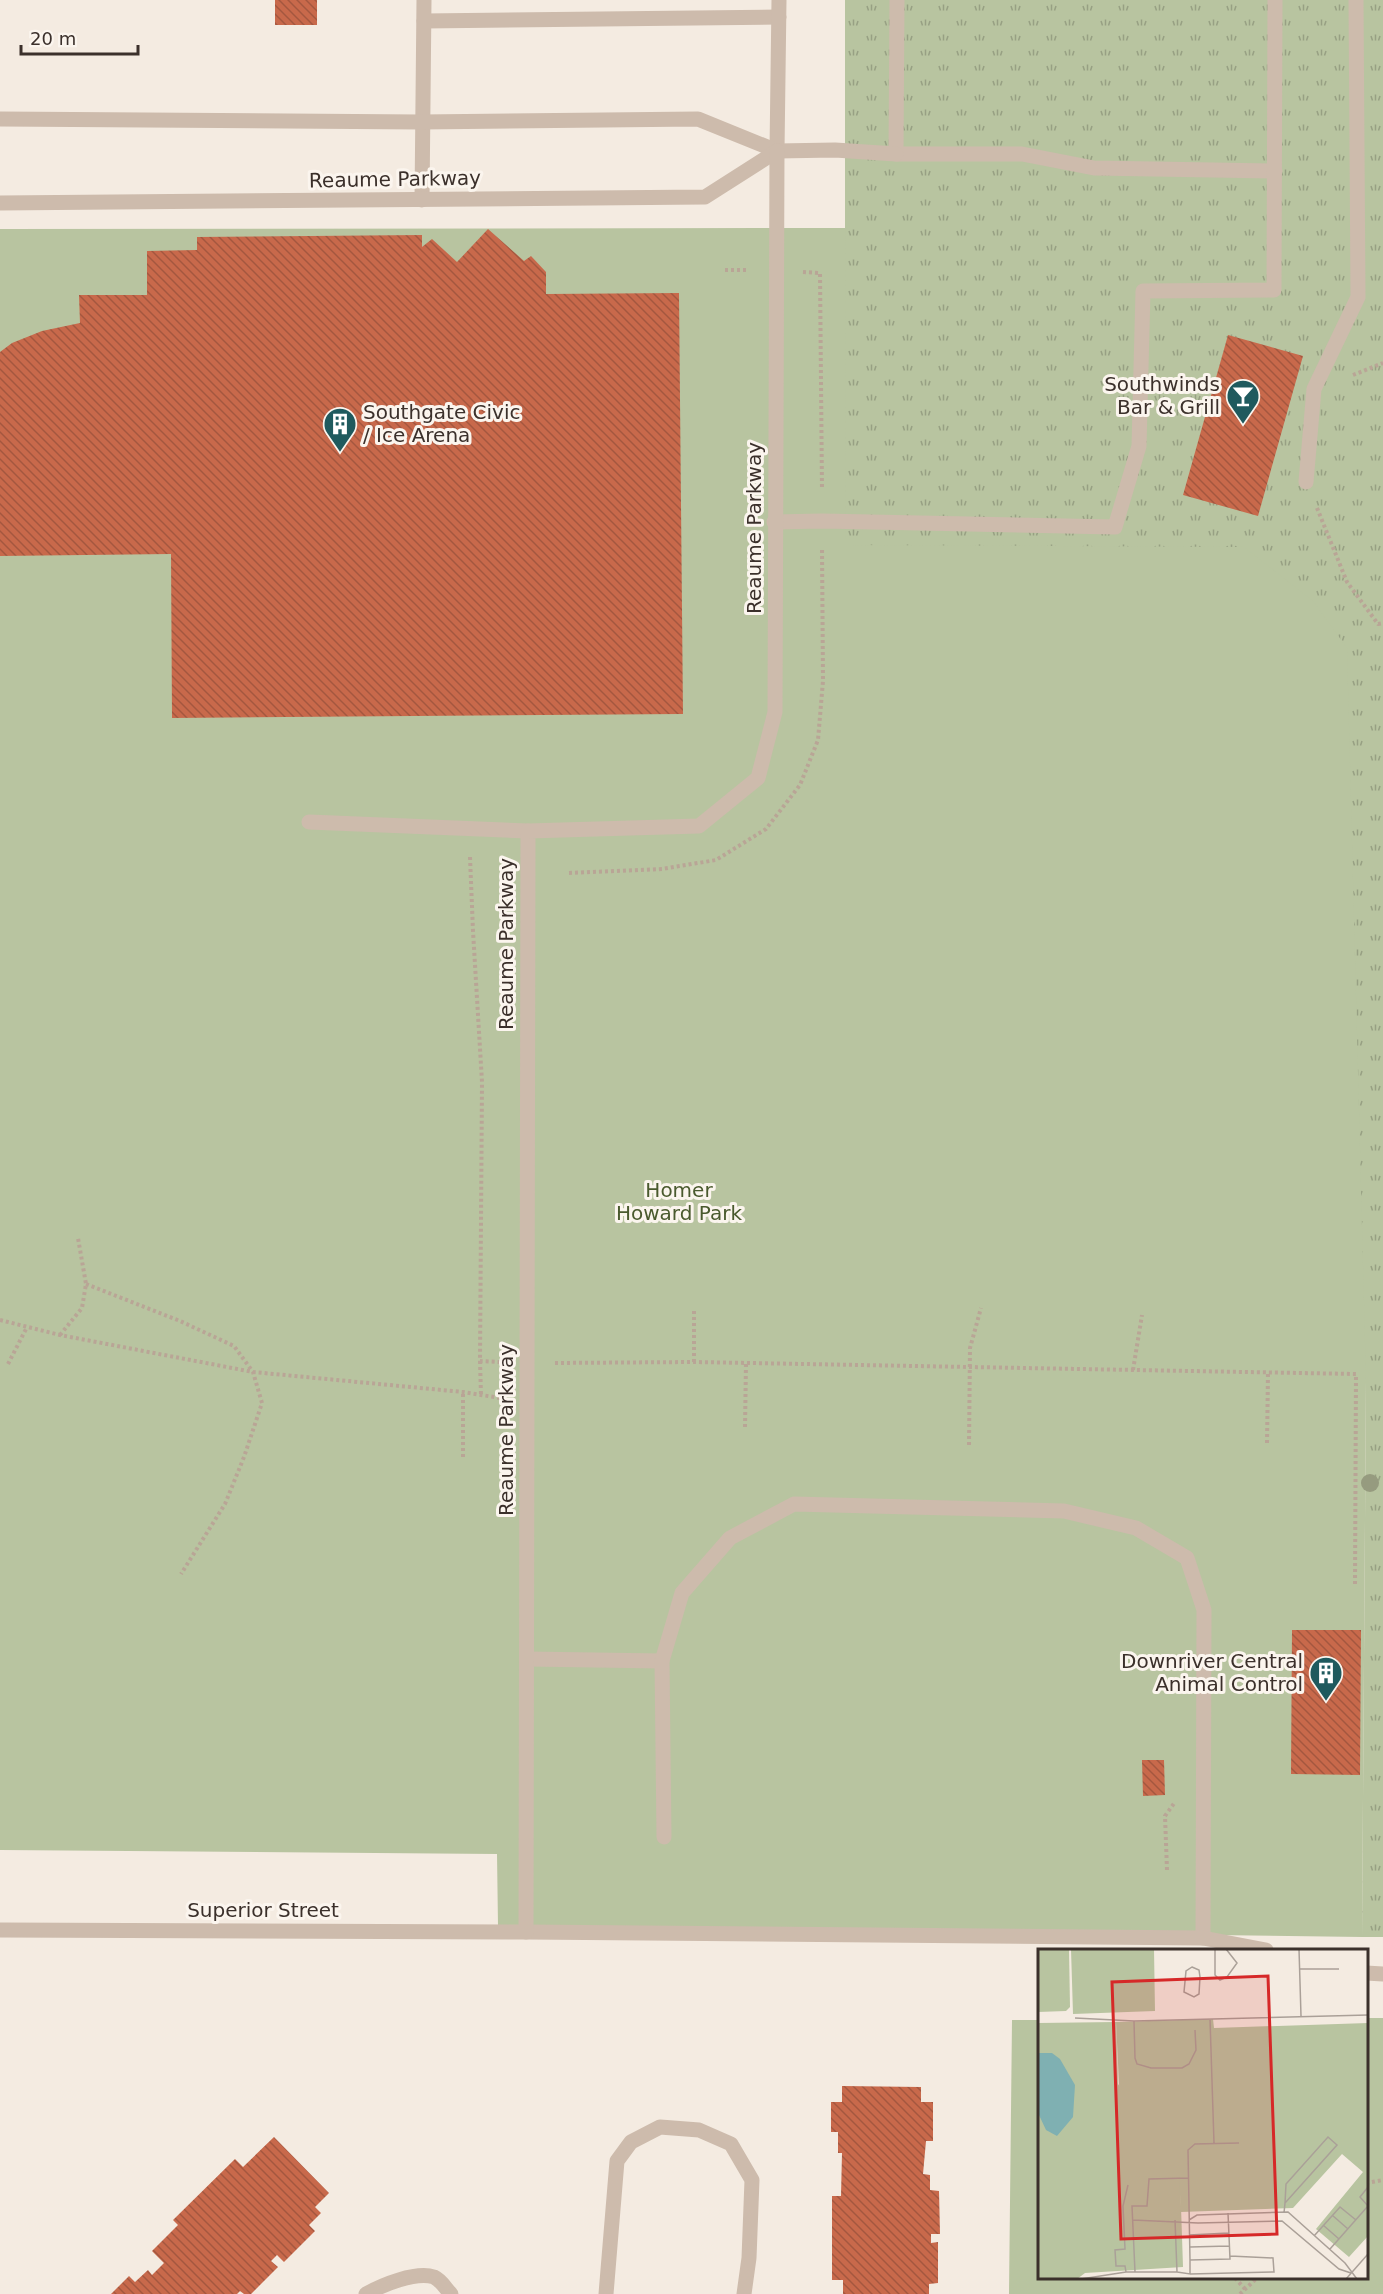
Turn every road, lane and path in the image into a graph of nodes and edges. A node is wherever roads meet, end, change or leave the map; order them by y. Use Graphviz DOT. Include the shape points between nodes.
graph roads {
  1 [pos="424,0"];
  2 [pos="778,0"];
  3 [pos="897,0"];
  4 [pos="1275,0"];
  5 [pos="1356,0"];
  6 [pos="778,17"];
  7 [pos="424,21"];
  8 [pos="0,119"];
  9 [pos="421,122"];
  10 [pos="777,151"];
  11 [pos="896,154"];
  12 [pos="1275,171"];
  13 [pos="422,200"];
  14 [pos="0,203"];
  15 [pos="1306,482"];
  16 [pos="774,522"];
  17 [pos="1383,623"];
  18 [pos="309,822"];
  19 [pos="528,831"];
  20 [pos="470,856"];
  21 [pos="78,1238"];
  22 [pos="86,1284"];
  23 [pos="981,1308"];
  24 [pos="694,1309"];
  25 [pos="1142,1315"];
  26 [pos="0,1320"];
  27 [pos="27,1327"];
  28 [pos="60,1335"];
  29 [pos="480,1361"];
  30 [pos="503,1362"];
  31 [pos="694,1362"];
  32 [pos="547,1363"];
  33 [pos="746,1363"];
  34 [pos="8,1364"];
  35 [pos="969,1367"];
  36 [pos="1133,1370"];
  37 [pos="253,1372"];
  38 [pos="1268,1372"];
  39 [pos="463,1392"];
  40 [pos="481,1395"];
  41 [pos="504,1398"];
  42 [pos="745,1427"];
  43 [pos="1267,1443"];
  44 [pos="969,1445"];
  45 [pos="463,1457"];
  46 [pos="181,1574"];
  47 [pos="1355,1584"];
  48 [pos="527,1659"];
  49 [pos="662,1660"];
  50 [pos="1176,1800"];
  51 [pos="664,1837"];
  52 [pos="1167,1870"];
  53 [pos="0,1930"];
  54 [pos="526,1932"];
  55 [pos="1203,1938"];
  56 [pos="1261,1949"];
  57 [pos="1368,1973"];
  58 [pos="1383,1974"];
  59 [pos="1383,2180"];
  60 [pos="1368,2183"];
  61 [pos="1237,2279"];
  62 [pos="1255,2279"];
  63 [pos="1245,2289"];
  64 [pos="366,2294"];
  65 [pos="451,2294"];
  66 [pos="606,2294"];
  67 [pos="744,2294"];
  68 [pos="1240,2294"];
  1 -- 7 [label="street"];
  2 -- 6 [label="street"];
  3 -- 11 [label="street"];
  4 -- 12 [label="street"];
  5 -- 15 [label="street" via="1358,297 1314,389"];
  6 -- 7 [label="street"];
  6 -- 10 [label="street"];
  7 -- 9 [label="street"];
  8 -- 9 [label="street"];
  9 -- 10 [label="street" via="698,119"];
  9 -- 13 [label="street"];
  10 -- 11 [label="street"];
  10 -- 13 [label="street, Reaume Parkway" via="705,197"];
  10 -- 16 [label="street, Reaume Parkway"];
  11 -- 12 [label="street" via="1022,154 1094,168"];
  12 -- 16 [label="street" via="1274,290 1143,291 1139,446 1115,527"];
  13 -- 14 [label="street, Reaume Parkway"];
  15 -- 17 [label="path" via="1347,582 1378,624"];
  16 -- 19 [label="street, Reaume Parkway" via="775,712 758,778 699,826"];
  18 -- 19 [label="street"];
  19 -- 48 [label="street, Reaume Parkway"];
  20 -- 29 [label="path" via="482,1082"];
  21 -- 22 [label="path"];
  22 -- 28 [label="path" via="82,1308"];
  22 -- 37 [label="path" via="234,1346"];
  23 -- 35 [label="path"];
  24 -- 31 [label="path"];
  25 -- 36 [label="path"];
  26 -- 27 [label="path"];
  27 -- 28 [label="path"];
  27 -- 34 [label="path"];
  28 -- 37 [label="path"];
  29 -- 30 [label="path"];
  29 -- 40 [label="path"];
  31 -- 32 [label="path"];
  31 -- 33 [label="path"];
  33 -- 35 [label="path"];
  33 -- 42 [label="path"];
  35 -- 36 [label="path"];
  35 -- 44 [label="path"];
  36 -- 38 [label="path"];
  37 -- 39 [label="path"];
  37 -- 46 [label="path" via="262,1403 244,1457 225,1504"];
  38 -- 43 [label="path"];
  38 -- 47 [label="path" via="1356,1374"];
  39 -- 40 [label="path"];
  39 -- 45 [label="path"];
  40 -- 41 [label="path"];
  48 -- 49 [label="street"];
  48 -- 54 [label="street, Reaume Parkway"];
  49 -- 51 [label="street"];
  49 -- 55 [label="street" via="682,1593 730,1538 794,1504 1064,1511 1136,1528 1187,1558 1204,1610"];
  50 -- 52 [label="path" via="1165,1816"];
  53 -- 54 [label="street, Superior Street"];
  54 -- 55 [label="street, Superior Street"];
  55 -- 56 [label="street, Superior Street"];
  57 -- 58 [label="street"];
  59 -- 60 [label="path"];
  61 -- 63 [label="path"];
  62 -- 63 [label="path"];
  63 -- 68 [label="path"];
  64 -- 65 [label="street" via="382,2285 425,2275 437,2278"];
  66 -- 67 [label="street" via="617,2160 631,2142 660,2127 699,2130 731,2144 752,2180"];
}
